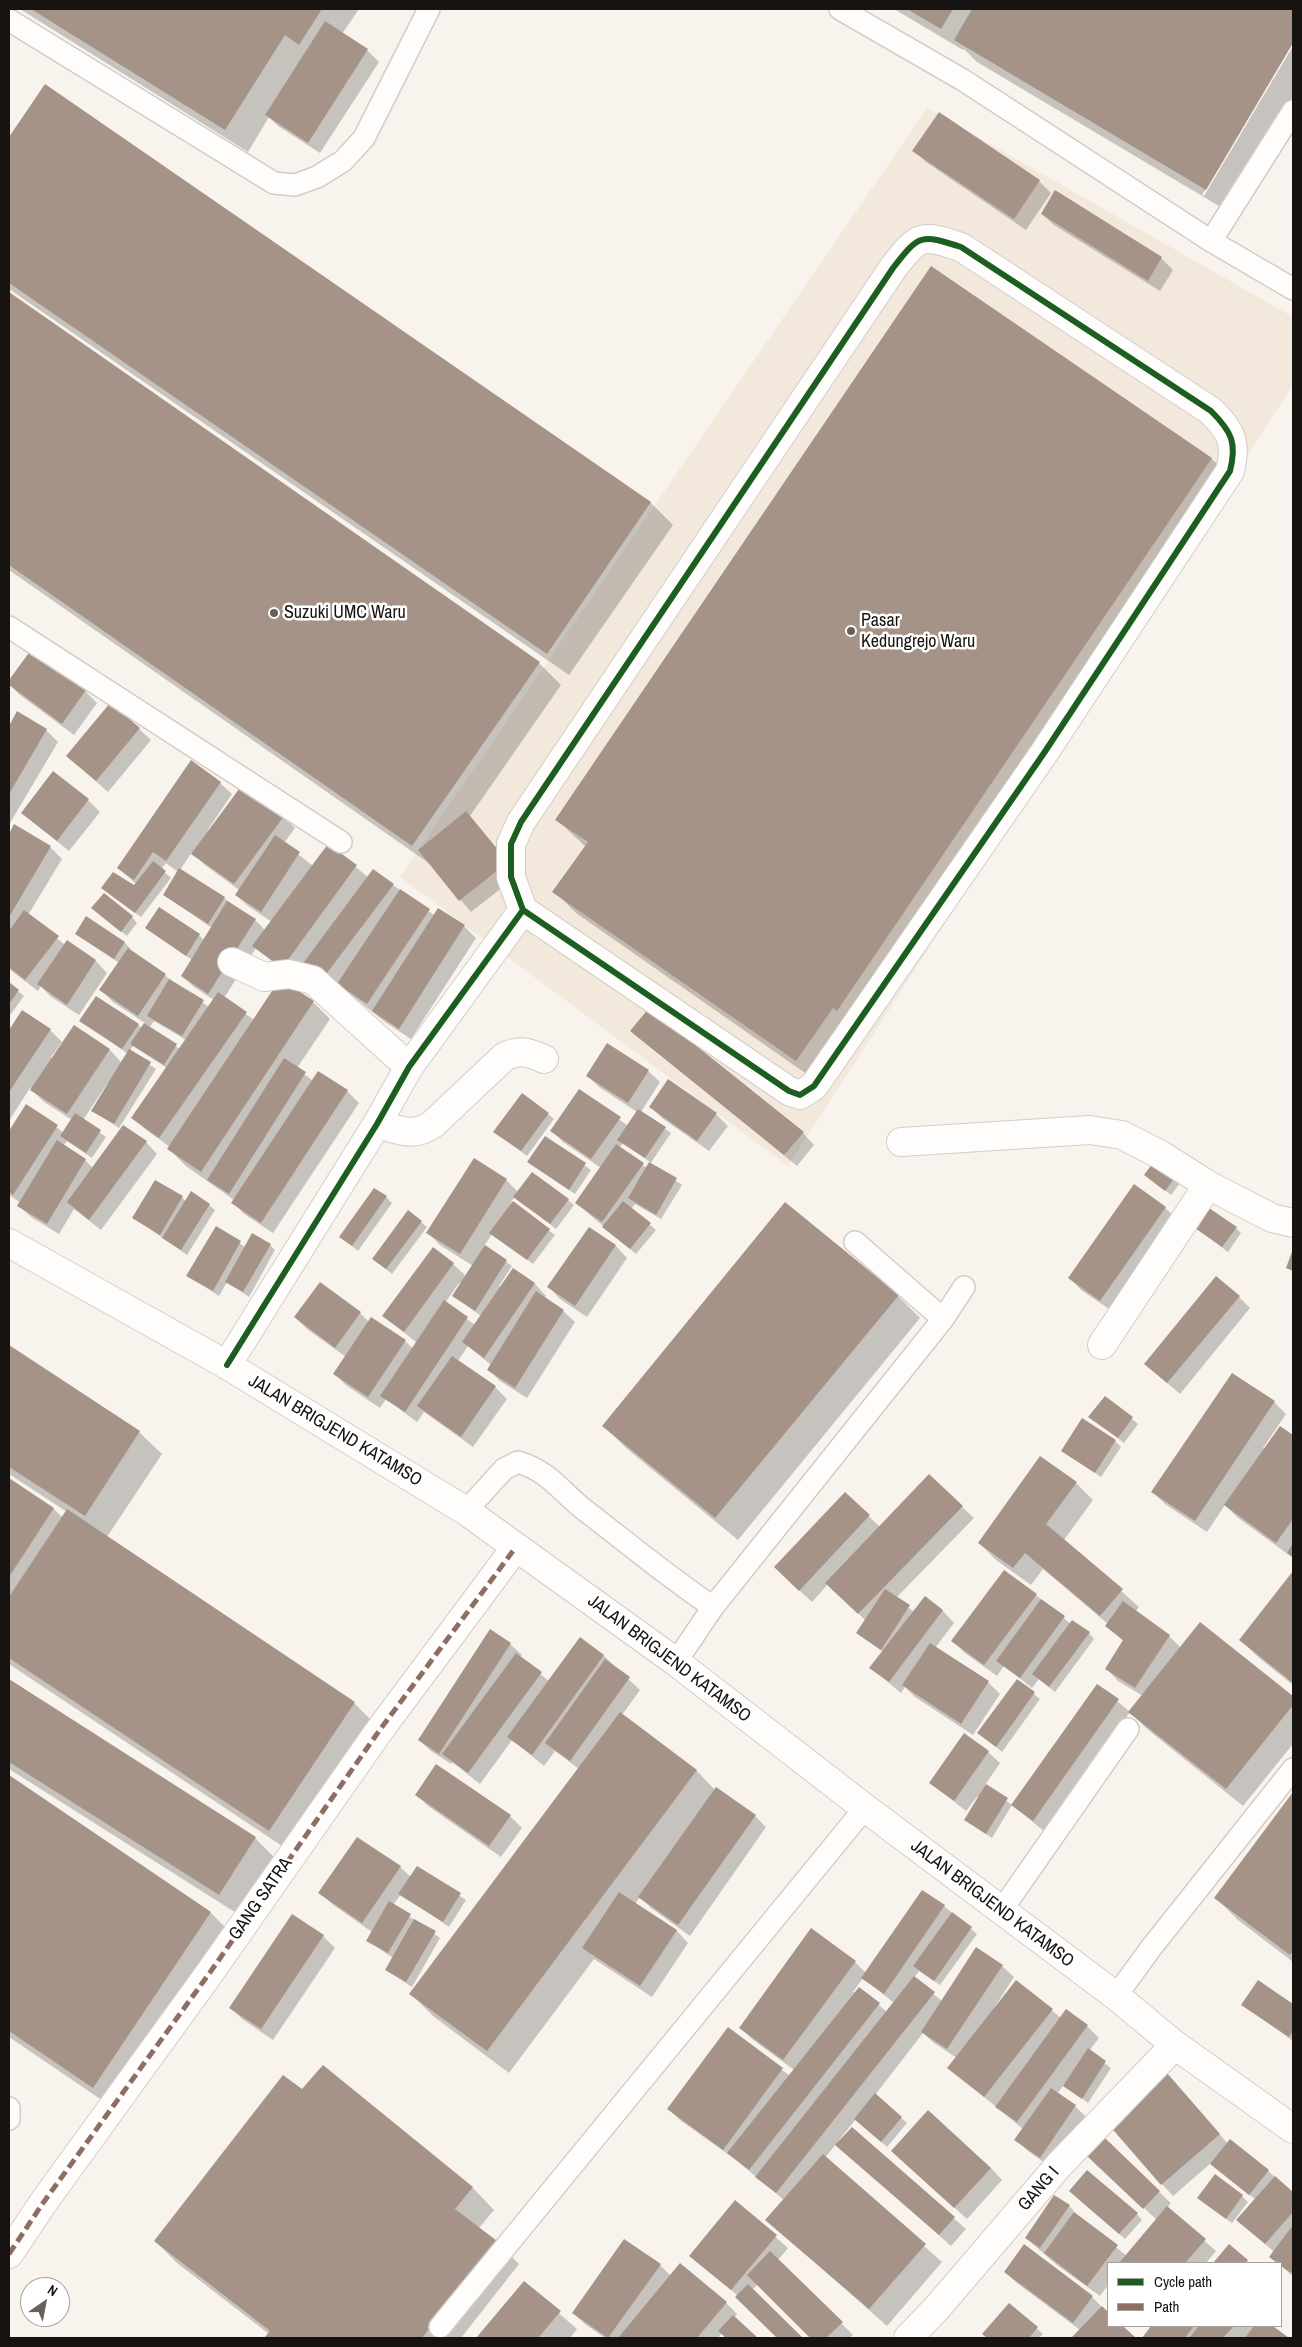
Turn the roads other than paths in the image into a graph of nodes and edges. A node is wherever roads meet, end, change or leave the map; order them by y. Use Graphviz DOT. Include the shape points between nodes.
graph roads {
  1 [pos="429,9"];
  2 [pos="840,9"];
  3 [pos="9,20"];
  4 [pos="1293,111"];
  5 [pos="1211,241"];
  6 [pos="1293,289"];
  7 [pos="9,627"];
  8 [pos="341,842"];
  9 [pos="522,910"];
  10 [pos="232,962"];
  11 [pos="544,1059"];
  12 [pos="409,1067"];
  13 [pos="377,1124"];
  14 [pos="902,1142"];
  15 [pos="1208,1185"];
  16 [pos="1293,1223"];
  17 [pos="855,1242"];
  18 [pos="9,1243"];
  19 [pos="964,1287"];
  20 [pos="944,1319"];
  21 [pos="1102,1345"];
  22 [pos="227,1365"];
  23 [pos="466,1511"];
  24 [pos="516,1547"];
  25 [pos="713,1607"];
  26 [pos="676,1662"];
  27 [pos="1128,1729"];
  28 [pos="1293,1769"];
  29 [pos="865,1808"];
  30 [pos="1001,1911"];
  31 [pos="1116,1996"];
  32 [pos="1175,2044"];
  33 [pos="9,2108"];
  34 [pos="9,2119"];
  35 [pos="1293,2129"];
  36 [pos="9,2254"];
  37 [pos="440,2327"];
  38 [pos="908,2338"];
  1 -- 3 [label="lane" via="364,138 343,161 318,177 295,185 274,183"];
  2 -- 5 [label="lane" via="963,80"];
  4 -- 5 [label="lane"];
  5 -- 6 [label="lane"];
  7 -- 8 [label="lane"];
  9 -- 9 [label="street" via="510,876 510,844 521,822 888,277 915,242 923,238 936,239 961,247 1211,411 1226,425 1235,451 1230,471 1044,753 814,1086 800,1095 789,1091"];
  9 -- 12 [label="street"];
  10 -- 12 [label="street" via="264,977 289,974 313,980"];
  11 -- 13 [label="street" via="515,1051 504,1057 422,1132"];
  12 -- 13 [label="street"];
  13 -- 22 [label="street"];
  14 -- 15 [label="street" via="1090,1130 1122,1135"];
  15 -- 16 [label="street" via="1272,1218"];
  15 -- 21 [label="street"];
  17 -- 20 [label="lane"];
  18 -- 22 [label="street, JALAN BRIGJEND KATAMSO"];
  19 -- 20 [label="lane"];
  20 -- 25 [label="lane"];
  22 -- 23 [label="street, JALAN BRIGJEND KATAMSO"];
  23 -- 24 [label="street, JALAN BRIGJEND KATAMSO"];
  23 -- 25 [label="lane" via="504,1469 518,1462 535,1467 580,1506"];
  24 -- 26 [label="street, JALAN BRIGJEND KATAMSO"];
  24 -- 36 [label="street, GANG SATRA" via="379,1731"];
  25 -- 26 [label="lane"];
  26 -- 29 [label="street, JALAN BRIGJEND KATAMSO"];
  27 -- 30 [label="lane"];
  28 -- 31 [label="lane"];
  29 -- 30 [label="street, JALAN BRIGJEND KATAMSO"];
  29 -- 37 [label="lane"];
  30 -- 31 [label="street, JALAN BRIGJEND KATAMSO"];
  31 -- 32 [label="street, JALAN BRIGJEND KATAMSO"];
  32 -- 35 [label="street, JALAN BRIGJEND KATAMSO"];
  32 -- 38 [label="street, GANG I" via="1059,2165"];
  33 -- 34 [label="lane"];
}
